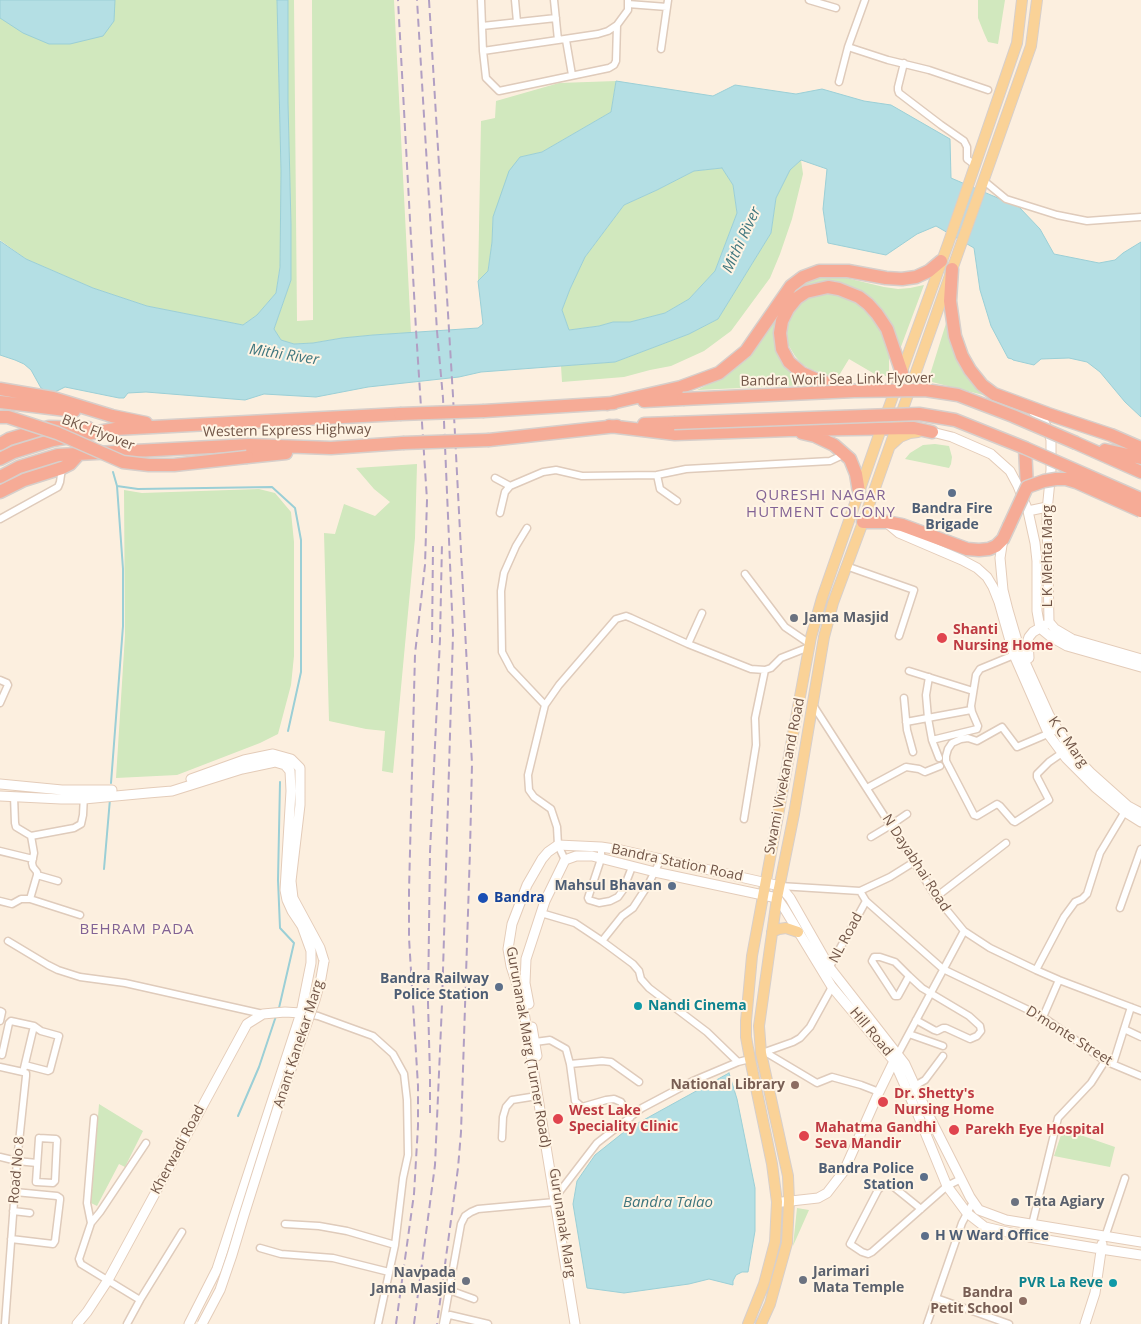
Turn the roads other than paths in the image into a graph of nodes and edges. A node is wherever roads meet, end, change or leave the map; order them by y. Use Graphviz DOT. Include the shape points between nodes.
graph roads {
  1 [pos="481,0"];
  2 [pos="515,0"];
  3 [pos="554,0"];
  4 [pos="809,0"];
  5 [pos="865,0"];
  6 [pos="1022,0"];
  7 [pos="1037,0"];
  8 [pos="628,2"];
  9 [pos="668,4"];
  10 [pos="836,8"];
  11 [pos="556,18"];
  12 [pos="517,22"];
  13 [pos="617,25"];
  14 [pos="482,26"];
  15 [pos="558,40"];
  16 [pos="566,40"];
  17 [pos="848,47"];
  18 [pos="661,49"];
  19 [pos="483,52"];
  20 [pos="904,63"];
  21 [pos="572,75"];
  22 [pos="839,82"];
  23 [pos="988,90"];
  24 [pos="975,165"];
  25 [pos="982,184"];
  26 [pos="1141,217"];
  27 [pos="947,265"];
  28 [pos="902,373"];
  29 [pos="0,389"];
  30 [pos="854,391"];
  31 [pos="0,402"];
  32 [pos="607,404"];
  33 [pos="1019,404"];
  34 [pos="112,416"];
  35 [pos="0,417"];
  36 [pos="609,426"];
  37 [pos="163,427"];
  38 [pos="896,428"];
  39 [pos="881,429"];
  40 [pos="116,430"];
  41 [pos="789,430"];
  42 [pos="932,432"];
  43 [pos="1076,443"];
  44 [pos="0,444"];
  45 [pos="889,447"];
  46 [pos="331,448"];
  47 [pos="1025,448"];
  48 [pos="1141,448"];
  49 [pos="79,454"];
  50 [pos="845,454"];
  51 [pos="1141,458"];
  52 [pos="0,459"];
  53 [pos="62,468"];
  54 [pos="1141,472"];
  55 [pos="657,475"];
  56 [pos="0,477"];
  57 [pos="495,478"];
  58 [pos="510,486"];
  59 [pos="1027,487"];
  60 [pos="0,492"];
  61 [pos="859,492"];
  62 [pos="1141,499"];
  63 [pos="677,501"];
  64 [pos="1047,507"];
  65 [pos="1028,511"];
  66 [pos="1141,511"];
  67 [pos="500,513"];
  68 [pos="0,520"];
  69 [pos="863,522"];
  70 [pos="887,522"];
  71 [pos="527,528"];
  72 [pos="1003,539"];
  73 [pos="1048,543"];
  74 [pos="1035,544"];
  75 [pos="846,566"];
  76 [pos="745,574"];
  77 [pos="702,613"];
  78 [pos="1049,622"];
  79 [pos="1040,628"];
  80 [pos="899,636"];
  81 [pos="688,644"];
  82 [pos="810,645"];
  83 [pos="1017,653"];
  84 [pos="1141,658"];
  85 [pos="1021,663"];
  86 [pos="1141,667"];
  87 [pos="765,670"];
  88 [pos="910,671"];
  89 [pos="929,677"];
  90 [pos="0,680"];
  91 [pos="973,691"];
  92 [pos="904,698"];
  93 [pos="0,703"];
  94 [pos="545,705"];
  95 [pos="813,705"];
  96 [pos="971,710"];
  97 [pos="928,718"];
  98 [pos="906,722"];
  99 [pos="1053,732"];
  100 [pos="932,740"];
  101 [pos="913,752"];
  102 [pos="1067,754"];
  103 [pos="939,758"];
  104 [pos="940,766"];
  105 [pos="0,784"];
  106 [pos="867,788"];
  107 [pos="148,791"];
  108 [pos="62,795"];
  109 [pos="84,795"];
  110 [pos="0,796"];
  111 [pos="14,796"];
  112 [pos="1126,809"];
  113 [pos="908,814"];
  114 [pos="744,818"];
  115 [pos="1141,819"];
  116 [pos="891,825"];
  117 [pos="776,827"];
  118 [pos="791,829"];
  119 [pos="31,836"];
  120 [pos="871,837"];
  121 [pos="1006,843"];
  122 [pos="558,845"];
  123 [pos="601,847"];
  124 [pos="1141,849"];
  125 [pos="0,851"];
  126 [pos="601,859"];
  127 [pos="660,859"];
  128 [pos="33,860"];
  129 [pos="565,860"];
  130 [pos="914,862"];
  131 [pos="632,867"];
  132 [pos="655,872"];
  133 [pos="37,875"];
  134 [pos="58,881"];
  135 [pos="765,883"];
  136 [pos="780,886"];
  137 [pos="860,890"];
  138 [pos="763,895"];
  139 [pos="936,897"];
  140 [pos="777,898"];
  141 [pos="30,899"];
  142 [pos="0,901"];
  143 [pos="866,901"];
  144 [pos="1120,908"];
  145 [pos="541,913"];
  146 [pos="80,914"];
  147 [pos="772,932"];
  148 [pos="798,932"];
  149 [pos="964,932"];
  150 [pos="8,941"];
  151 [pos="602,941"];
  152 [pos="943,969"];
  153 [pos="1036,970"];
  154 [pos="827,971"];
  155 [pos="525,973"];
  156 [pos="909,976"];
  157 [pos="1059,980"];
  158 [pos="832,987"];
  159 [pos="931,994"];
  160 [pos="1131,1007"];
  161 [pos="0,1011"];
  162 [pos="1141,1011"];
  163 [pos="301,1013"];
  164 [pos="264,1014"];
  165 [pos="1042,1017"];
  166 [pos="916,1020"];
  167 [pos="0,1021"];
  168 [pos="34,1026"];
  169 [pos="1124,1029"];
  170 [pos="909,1034"];
  171 [pos="1141,1037"];
  172 [pos="535,1042"];
  173 [pos="943,1046"];
  174 [pos="763,1052"];
  175 [pos="2,1055"];
  176 [pos="943,1056"];
  177 [pos="896,1057"];
  178 [pos="750,1059"];
  179 [pos="1105,1061"];
  180 [pos="738,1062"];
  181 [pos="570,1064"];
  182 [pos="1113,1064"];
  183 [pos="0,1068"];
  184 [pos="24,1068"];
  185 [pos="1141,1076"];
  186 [pos="639,1082"];
  187 [pos="911,1088"];
  188 [pos="879,1092"];
  189 [pos="537,1096"];
  190 [pos="94,1118"];
  191 [pos="630,1118"];
  192 [pos="502,1138"];
  193 [pos="146,1143"];
  194 [pos="0,1157"];
  195 [pos="17,1161"];
  196 [pos="38,1163"];
  197 [pos="1125,1178"];
  198 [pos="961,1179"];
  199 [pos="947,1186"];
  200 [pos="15,1192"];
  201 [pos="555,1198"];
  202 [pos="789,1201"];
  203 [pos="777,1202"];
  204 [pos="973,1202"];
  205 [pos="921,1209"];
  206 [pos="13,1210"];
  207 [pos="30,1213"];
  208 [pos="967,1213"];
  209 [pos="91,1223"];
  210 [pos="285,1224"];
  211 [pos="1032,1225"];
  212 [pos="182,1232"];
  213 [pos="1029,1237"];
  214 [pos="1104,1237"];
  215 [pos="11,1239"];
  216 [pos="1141,1242"];
  217 [pos="395,1245"];
  218 [pos="260,1248"];
  219 [pos="1101,1250"];
  220 [pos="1141,1255"];
  221 [pos="389,1272"];
  222 [pos="569,1278"];
  223 [pos="108,1280"];
  224 [pos="449,1290"];
  225 [pos="474,1298"];
  226 [pos="936,1298"];
  227 [pos="140,1300"];
  228 [pos="5,1324"];
  229 [pos="77,1324"];
  230 [pos="127,1324"];
  231 [pos="190,1324"];
  232 [pos="202,1324"];
  233 [pos="378,1324"];
  234 [pos="444,1324"];
  235 [pos="488,1324"];
  236 [pos="575,1324"];
  237 [pos="579,1324"];
  238 [pos="748,1324"];
  239 [pos="761,1324"];
  240 [pos="927,1324"];
  241 [pos="1009,1324"];
  242 [pos="1086,1324"];
  1 -- 14 [label="street"];
  2 -- 12 [label="street"];
  3 -- 11 [label="street"];
  4 -- 10 [label="street"];
  5 -- 17 [label="street"];
  6 -- 24 [label="main road, Swami Vivekanand Road" via="1016,43"];
  7 -- 25 [label="main road, Swami Vivekanand Road" via="1031,46"];
  8 -- 9 [label="street"];
  8 -- 13 [label="street" via="628,10"];
  9 -- 18 [label="street"];
  11 -- 12 [label="street"];
  11 -- 15 [label="street"];
  12 -- 14 [label="street"];
  13 -- 16 [label="street" via="598,34"];
  13 -- 21 [label="street" via="614,66"];
  14 -- 19 [label="street"];
  15 -- 16 [label="street"];
  15 -- 19 [label="street"];
  16 -- 21 [label="street"];
  17 -- 20 [label="street"];
  17 -- 22 [label="street"];
  19 -- 21 [label="street" via="486,78 498,91"];
  20 -- 23 [label="street"];
  20 -- 24 [label="street" via="899,93 964,141 967,159"];
  24 -- 27 [label="main road, Swami Vivekanand Road" via="948,244"];
  25 -- 26 [label="street" via="1006,199 1057,215 1088,221"];
  25 -- 27 [label="main road, Swami Vivekanand Road" via="960,248"];
  27 -- 28 [label="main road, Swami Vivekanand Road"];
  27 -- 32 [label="highway" via="902,279 834,270 803,277 791,286 746,351 719,373 682,387"];
  27 -- 33 [label="highway" via="955,336 962,356 982,385 994,394"];
  27 -- 38 [label="main road, Swami Vivekanand Road"];
  28 -- 30 [label="highway" via="887,330 868,304 839,289 828,287 806,292 797,298 782,321 782,349 789,362 802,373"];
  28 -- 39 [label="main road, Swami Vivekanand Road"];
  29 -- 34 [label="highway" via="53,398"];
  30 -- 32 [label="highway, Bandra Worli Sea Link Flyover, bridge"];
  30 -- 43 [label="highway, Bandra Worli Sea Link Flyover, bridge" via="925,390 958,395"];
  31 -- 34 [label="highway, BKC Flyover"];
  32 -- 37 [label="highway, Western Express Highway, bridge"];
  33 -- 48 [label="highway"];
  33 -- 64 [label="main road, L K Mehta Marg" via="1042,418 1051,440"];
  34 -- 37 [label="highway"];
  35 -- 46 [label="highway, BKC Flyover, bridge" via="57,433 123,462 149,465"];
  36 -- 41 [label="highway" via="675,434"];
  36 -- 46 [label="highway, Western Express Highway, bridge" via="489,440"];
  36 -- 47 [label="highway, bridge" via="919,414 954,420"];
  37 -- 40 [label="highway, Western Express Highway"];
  38 -- 39 [label="highway"];
  38 -- 42 [label="highway"];
  38 -- 45 [label="main road, Swami Vivekanand Road"];
  39 -- 41 [label="highway"];
  39 -- 61 [label="main road, Swami Vivekanand Road"];
  40 -- 44 [label="highway" via="49,427"];
  40 -- 52 [label="highway, Western Express Highway" via="53,440"];
  41 -- 50 [label="highway" via="815,436"];
  42 -- 45 [label="main road" via="910,433"];
  42 -- 65 [label="main road, L K Mehta Marg" via="991,454 1010,471"];
  43 -- 51 [label="highway"];
  43 -- 54 [label="highway, Bandra Worli Sea Link Flyover"];
  45 -- 69 [label="main road, Swami Vivekanand Road"];
  46 -- 49 [label="highway, Western Express Highway" via="250,445"];
  47 -- 59 [label="highway"];
  47 -- 62 [label="highway, bridge"];
  49 -- 53 [label="highway"];
  49 -- 56 [label="highway, Western Express Highway" via="58,456 20,467"];
  50 -- 55 [label="street" via="830,460 686,469"];
  50 -- 61 [label="highway" via="856,474"];
  53 -- 60 [label="highway" via="24,480"];
  53 -- 68 [label="street" via="58,487"];
  55 -- 58 [label="street" via="582,476 556,470"];
  55 -- 63 [label="street" via="660,489"];
  57 -- 58 [label="street"];
  58 -- 67 [label="street" via="505,492"];
  59 -- 66 [label="highway, bridge" via="1066,479"];
  59 -- 72 [label="highway, bridge"];
  61 -- 82 [label="main road, Swami Vivekanand Road" via="822,598"];
  64 -- 65 [label="main road"];
  64 -- 73 [label="main road, L K Mehta Marg"];
  65 -- 74 [label="main road, L K Mehta Marg"];
  69 -- 70 [label="highway"];
  69 -- 75 [label="main road, Swami Vivekanand Road"];
  70 -- 72 [label="highway" via="967,549 988,549"];
  70 -- 83 [label="main road" via="899,533 962,560 987,577"];
  71 -- 94 [label="street" via="504,572 501,591 502,652 511,669"];
  72 -- 83 [label="main road" via="1000,558 1003,590"];
  73 -- 74 [label="main road"];
  73 -- 78 [label="main road, L K Mehta Marg"];
  74 -- 79 [label="main road, L K Mehta Marg"];
  75 -- 80 [label="street" via="914,590"];
  75 -- 95 [label="main road, Swami Vivekanand Road" via="824,637"];
  76 -- 82 [label="street" via="785,627"];
  77 -- 81 [label="street"];
  78 -- 79 [label="main road"];
  78 -- 84 [label="main road, L K Mehta Marg" via="1055,630 1072,640"];
  79 -- 85 [label="main road" via="1029,637 1030,656"];
  79 -- 86 [label="main road, L K Mehta Marg" via="1067,646"];
  81 -- 87 [label="street" via="751,669"];
  81 -- 94 [label="street" via="626,616 616,619"];
  82 -- 87 [label="street" via="781,658"];
  82 -- 117 [label="main road, Swami Vivekanand Road"];
  83 -- 85 [label="main road, K C Marg"];
  83 -- 91 [label="street" via="980,669"];
  85 -- 99 [label="main road, K C Marg"];
  87 -- 114 [label="street" via="755,718 756,745"];
  88 -- 89 [label="street"];
  89 -- 91 [label="street"];
  89 -- 97 [label="street" via="926,695"];
  90 -- 93 [label="street" via="8,685"];
  91 -- 96 [label="street"];
  92 -- 98 [label="street"];
  94 -- 122 [label="street" via="528,776 529,790 551,809"];
  95 -- 106 [label="street, N Dayabhai Road"];
  95 -- 118 [label="main road, Swami Vivekanand Road"];
  96 -- 97 [label="street"];
  96 -- 100 [label="street" via="977,729"];
  97 -- 98 [label="street"];
  97 -- 100 [label="street"];
  98 -- 101 [label="street"];
  99 -- 102 [label="main road, K C Marg"];
  99 -- 102 [label="street" via="1018,747 1002,727 977,741 968,738 952,743 946,761 972,814 977,816 999,805 1015,822 1048,802 1037,774 1049,762"];
  100 -- 103 [label="street"];
  102 -- 112 [label="main road, K C Marg" via="1090,772"];
  104 -- 106 [label="street" via="925,772 906,767"];
  105 -- 108 [label="main road, Anant Kanekar Marg"];
  106 -- 116 [label="street, N Dayabhai Road"];
  107 -- 109 [label="main road, Anant Kanekar Marg"];
  107 -- 163 [label="main road, Anant Kanekar Marg" via="172,791 275,762 290,770 285,890 311,951"];
  107 -- 232 [label="main road, Anant Kanekar Marg, bridge" via="244,760 273,754 291,759 300,768 300,805 291,881 293,898 324,961 315,1000 232,1255 220,1290"];
  108 -- 109 [label="main road, Anant Kanekar Marg"];
  108 -- 111 [label="main road, Anant Kanekar Marg"];
  109 -- 119 [label="street" via="82,821 78,826"];
  110 -- 111 [label="main road, Anant Kanekar Marg"];
  111 -- 119 [label="street" via="16,827"];
  112 -- 115 [label="main road, K C Marg"];
  112 -- 153 [label="street" via="1100,853 1087,894 1075,902 1064,916"];
  113 -- 116 [label="street"];
  116 -- 120 [label="street"];
  116 -- 130 [label="street, N Dayabhai Road"];
  117 -- 118 [label="main road"];
  117 -- 135 [label="main road, Swami Vivekanand Road"];
  118 -- 136 [label="main road, Swami Vivekanand Road"];
  119 -- 128 [label="street"];
  121 -- 139 [label="street"];
  122 -- 123 [label="main road, Bandra Station Road"];
  122 -- 129 [label="street"];
  122 -- 189 [label="main road, Gurunanak Marg (Turner Road)" via="542,859 531,877 512,924 508,949 522,1000"];
  123 -- 126 [label="street"];
  123 -- 127 [label="main road, Bandra Station Road"];
  124 -- 144 [label="street"];
  125 -- 128 [label="street"];
  126 -- 129 [label="main road, Bandra Station Road" via="576,856"];
  126 -- 131 [label="main road, Bandra Station Road"];
  126 -- 131 [label="street" via="588,898 598,903 618,897"];
  127 -- 132 [label="street"];
  127 -- 135 [label="main road, Bandra Station Road"];
  128 -- 133 [label="street"];
  129 -- 145 [label="main road, Gurunanak Marg (Turner Road)"];
  130 -- 137 [label="street"];
  130 -- 139 [label="street, N Dayabhai Road"];
  131 -- 132 [label="main road, Bandra Station Road"];
  132 -- 138 [label="main road, Bandra Station Road"];
  132 -- 151 [label="street" via="633,908 622,916"];
  133 -- 134 [label="street"];
  133 -- 141 [label="street"];
  135 -- 136 [label="main road, Bandra Station Road"];
  135 -- 138 [label="main road, Swami Vivekanand Road"];
  136 -- 137 [label="street"];
  136 -- 140 [label="main road, Swami Vivekanand Road"];
  136 -- 154 [label="main road, Hill Road" via="790,898"];
  137 -- 143 [label="street, D'monte Street"];
  138 -- 140 [label="main road"];
  138 -- 178 [label="main road, Swami Vivekanand Road" via="752,956 746,1021"];
  139 -- 149 [label="street, N Dayabhai Road"];
  140 -- 147 [label="main road, Swami Vivekanand Road"];
  140 -- 148 [label="main road, Hill Road"];
  141 -- 142 [label="street" via="12,904"];
  141 -- 146 [label="street"];
  143 -- 152 [label="street, D'monte Street"];
  143 -- 154 [label="street, NL Road"];
  145 -- 151 [label="street" via="575,924"];
  145 -- 155 [label="main road, Gurunanak Marg (Turner Road)" via="526,959"];
  147 -- 148 [label="main road" via="786,928"];
  147 -- 174 [label="main road, Swami Vivekanand Road" via="759,1026"];
  148 -- 154 [label="main road, Hill Road"];
  149 -- 152 [label="street"];
  149 -- 153 [label="street, N Dayabhai Road"];
  150 -- 164 [label="street" via="58,970"];
  151 -- 180 [label="street" via="633,964 649,988 707,1032"];
  152 -- 159 [label="street"];
  152 -- 165 [label="street, D'monte Street"];
  153 -- 157 [label="street, N Dayabhai Road"];
  154 -- 158 [label="main road, Hill Road"];
  154 -- 177 [label="main road, Hill Road"];
  155 -- 172 [label="main road, Gurunanak Marg"];
  156 -- 156 [label="street" via="895,996 872,961 874,957 880,957 895,962"];
  156 -- 159 [label="street"];
  157 -- 160 [label="street, N Dayabhai Road"];
  157 -- 165 [label="street"];
  158 -- 174 [label="street" via="810,1027 800,1038"];
  158 -- 177 [label="main road, Hill Road"];
  159 -- 166 [label="street"];
  159 -- 166 [label="street" via="969,1016 980,1026 980,1034 970,1039 946,1028 934,1030"];
  160 -- 162 [label="street, N Dayabhai Road"];
  160 -- 169 [label="street"];
  161 -- 167 [label="street"];
  163 -- 164 [label="main road"];
  163 -- 217 [label="street" via="373,1036 393,1054 404,1074 408,1155"];
  163 -- 231 [label="main road, Anant Kanekar Marg" via="217,1269"];
  164 -- 223 [label="main road, Kherwadi Road" via="247,1024"];
  165 -- 179 [label="street, D'monte Street"];
  166 -- 170 [label="street"];
  168 -- 175 [label="street" via="10,1021"];
  168 -- 184 [label="street, Road No 8"];
  168 -- 184 [label="street" via="59,1037 50,1070"];
  169 -- 171 [label="street"];
  169 -- 182 [label="street"];
  170 -- 173 [label="street"];
  170 -- 177 [label="street"];
  172 -- 181 [label="street" via="550,1040 566,1049"];
  172 -- 201 [label="main road, Gurunanak Marg"];
  174 -- 188 [label="street" via="817,1083 832,1078"];
  174 -- 202 [label="main road, Swami Vivekanand Road" via="788,1176"];
  176 -- 187 [label="street" via="925,1080"];
  177 -- 187 [label="main road, Hill Road"];
  177 -- 188 [label="main road"];
  178 -- 180 [label="street"];
  178 -- 203 [label="main road, Swami Vivekanand Road"];
  179 -- 182 [label="street, D'monte Street"];
  179 -- 211 [label="street" via="1091,1083 1058,1118"];
  180 -- 191 [label="street" via="693,1081 642,1108"];
  181 -- 186 [label="street" via="611,1062"];
  181 -- 191 [label="street" via="576,1101 582,1107 614,1099 622,1102"];
  182 -- 185 [label="street, D'monte Street"];
  183 -- 184 [label="street"];
  184 -- 195 [label="street, Road No 8" via="26,1076"];
  187 -- 198 [label="main road, Hill Road"];
  187 -- 199 [label="main road, Hill Road"];
  188 -- 202 [label="main road" via="844,1172 828,1193 818,1198"];
  189 -- 192 [label="street" via="512,1100 506,1107"];
  189 -- 201 [label="main road, Gurunanak Marg (Turner Road)"];
  190 -- 209 [label="street" via="87,1203"];
  191 -- 201 [label="street" via="597,1143"];
  193 -- 209 [label="street"];
  194 -- 195 [label="street"];
  195 -- 196 [label="street"];
  195 -- 200 [label="street, Road No 8"];
  196 -- 196 [label="street" via="36,1182 54,1182 56,1139 39,1138"];
  197 -- 214 [label="street"];
  198 -- 199 [label="street"];
  198 -- 204 [label="main road, Hill Road"];
  199 -- 205 [label="street"];
  199 -- 208 [label="main road, Hill Road"];
  200 -- 206 [label="street, Road No 8"];
  200 -- 215 [label="street" via="57,1196 60,1200 53,1244"];
  201 -- 222 [label="main road, Gurunanak Marg"];
  201 -- 224 [label="street" via="478,1210 466,1216 461,1224"];
  202 -- 203 [label="main road"];
  202 -- 239 [label="main road, Swami Vivekanand Road" via="787,1243"];
  203 -- 238 [label="main road, Swami Vivekanand Road" via="775,1242 764,1284"];
  204 -- 208 [label="street"];
  204 -- 211 [label="main road, Hill Road" via="979,1210"];
  205 -- 205 [label="street" via="868,1254 850,1244 883,1185 890,1184"];
  206 -- 207 [label="street"];
  206 -- 215 [label="street, Road No 8"];
  208 -- 213 [label="main road, Hill Road" via="985,1227"];
  208 -- 226 [label="street"];
  209 -- 223 [label="street" via="79,1259 81,1264"];
  210 -- 217 [label="street" via="347,1231"];
  211 -- 213 [label="street"];
  211 -- 214 [label="main road, Hill Road"];
  212 -- 227 [label="street"];
  213 -- 219 [label="main road, Hill Road"];
  214 -- 216 [label="main road, Hill Road"];
  214 -- 219 [label="main road"];
  215 -- 228 [label="street, Road No 8"];
  217 -- 221 [label="street"];
  218 -- 221 [label="street" via="281,1254 333,1258"];
  219 -- 220 [label="main road, Hill Road"];
  219 -- 242 [label="main road" via="1095,1293"];
  221 -- 233 [label="street"];
  222 -- 236 [label="main road, Gurunanak Marg"];
  222 -- 237 [label="main road, Gurunanak Marg"];
  223 -- 227 [label="street"];
  223 -- 229 [label="main road, Kherwadi Road"];
  224 -- 225 [label="street"];
  224 -- 234 [label="street"];
  226 -- 240 [label="street"];
  226 -- 241 [label="street"];
  227 -- 230 [label="street"];
  234 -- 235 [label="street" via="450,1315"];
}
